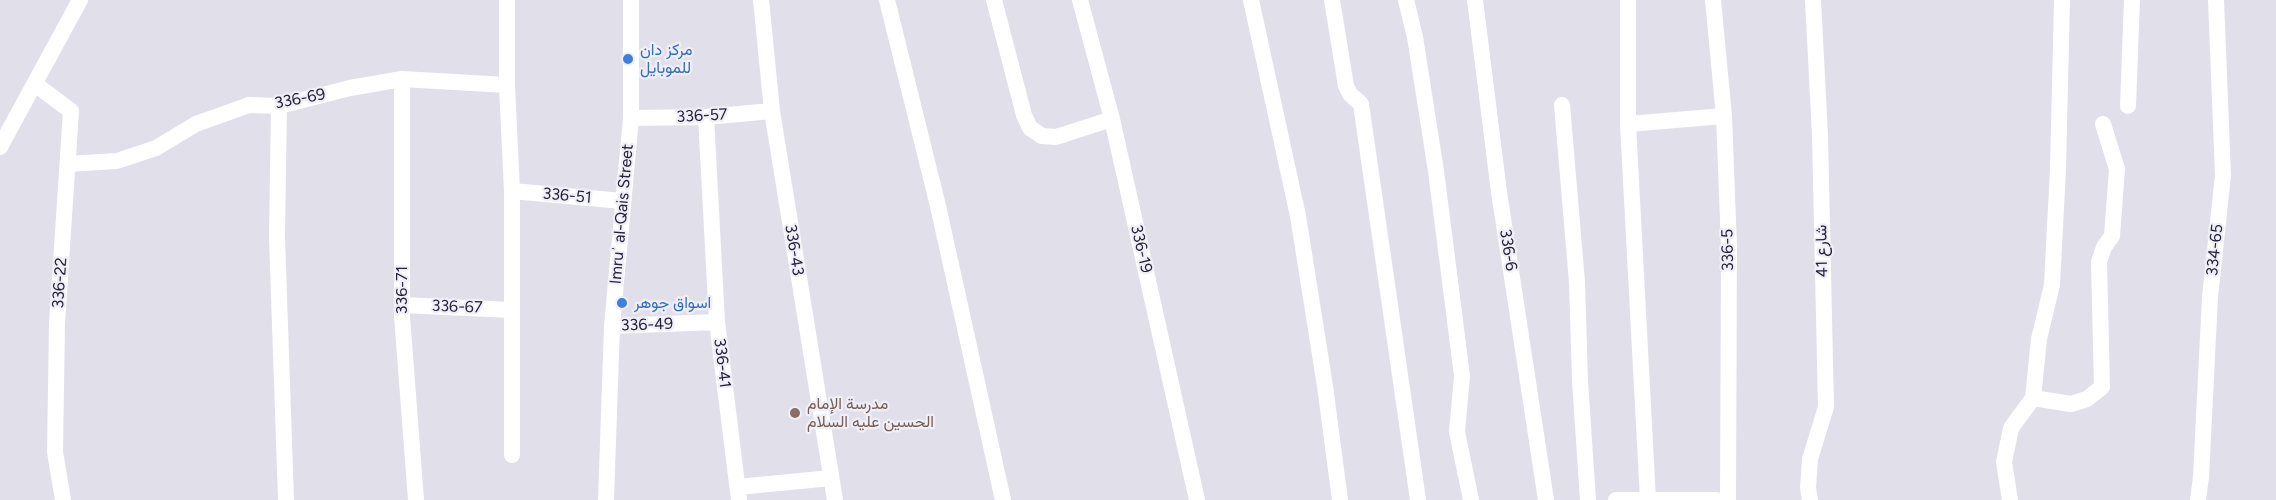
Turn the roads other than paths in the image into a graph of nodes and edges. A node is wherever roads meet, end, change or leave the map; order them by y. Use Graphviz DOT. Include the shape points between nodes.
graph roads {
  1 [pos="80,0"];
  2 [pos="507,0"];
  3 [pos="630,0"];
  4 [pos="760,0"];
  5 [pos="887,0"];
  6 [pos="994,0"];
  7 [pos="1080,0"];
  8 [pos="1251,0"];
  9 [pos="1332,0"];
  10 [pos="1406,0"];
  11 [pos="1475,0"];
  12 [pos="1628,0"];
  13 [pos="1713,0"];
  14 [pos="1813,0"];
  15 [pos="2062,0"];
  16 [pos="2132,0"];
  17 [pos="2216,0"];
  18 [pos="402,79"];
  19 [pos="35,84"];
  20 [pos="507,85"];
  21 [pos="1562,105"];
  22 [pos="279,106"];
  23 [pos="2128,106"];
  24 [pos="772,111"];
  25 [pos="1724,116"];
  26 [pos="706,117"];
  27 [pos="631,118"];
  28 [pos="1112,119"];
  29 [pos="1628,124"];
  30 [pos="2103,124"];
  31 [pos="0,147"];
  32 [pos="68,164"];
  33 [pos="512,191"];
  34 [pos="622,201"];
  35 [pos="402,305"];
  36 [pos="511,310"];
  37 [pos="717,322"];
  38 [pos="612,326"];
  39 [pos="2033,398"];
  40 [pos="512,455"];
  41 [pos="831,478"];
  42 [pos="739,494"];
  43 [pos="1648,499"];
  44 [pos="63,500"];
  45 [pos="286,500"];
  46 [pos="416,500"];
  47 [pos="606,500"];
  48 [pos="835,500"];
  49 [pos="1003,500"];
  50 [pos="1197,500"];
  51 [pos="1340,500"];
  52 [pos="1418,500"];
  53 [pos="1471,500"];
  54 [pos="1545,500"];
  55 [pos="1588,500"];
  56 [pos="1616,500"];
  57 [pos="1716,500"];
  58 [pos="1728,500"];
  59 [pos="1810,500"];
  60 [pos="2010,500"];
  61 [pos="2198,500"];
  1 -- 19 [label="street"];
  2 -- 20 [label="street"];
  3 -- 27 [label="street, Imruʾ al-Qais Street"];
  4 -- 24 [label="street, 336-43"];
  5 -- 49 [label="street"];
  6 -- 28 [label="street" via="1030,128 1042,136 1056,137"];
  7 -- 28 [label="street, 336-19"];
  8 -- 51 [label="street" via="1298,216"];
  9 -- 52 [label="street" via="1346,87 1361,104"];
  10 -- 53 [label="street" via="1438,183 1462,376 1457,432"];
  11 -- 54 [label="street, 336-6"];
  12 -- 29 [label="street"];
  13 -- 25 [label="street, 336-5"];
  14 -- 59 [label="street, شارع 41" via="1826,407 1810,459"];
  15 -- 39 [label="street" via="2052,285 2039,339"];
  16 -- 23 [label="street"];
  17 -- 61 [label="street, 334-65" via="2223,175 2210,297"];
  18 -- 20 [label="street, 336-69"];
  18 -- 22 [label="street, 336-69"];
  18 -- 35 [label="street, 336-71"];
  19 -- 31 [label="street"];
  19 -- 32 [label="street, 336-22" via="71,111"];
  20 -- 33 [label="street"];
  21 -- 55 [label="street" via="1577,282"];
  22 -- 32 [label="street, 336-69" via="249,105 196,124 156,148 117,161"];
  22 -- 45 [label="street" via="278,237"];
  24 -- 26 [label="street, 336-57"];
  24 -- 41 [label="street, 336-43"];
  25 -- 29 [label="street"];
  25 -- 58 [label="street, 336-5" via="1729,246"];
  26 -- 27 [label="street, 336-57"];
  26 -- 37 [label="street, 336-41"];
  27 -- 34 [label="street, Imruʾ al-Qais Street"];
  28 -- 50 [label="street, 336-19"];
  29 -- 43 [label="street"];
  30 -- 39 [label="street" via="2117,169 2112,236 2099,262 2102,387 2087,399 2071,404"];
  32 -- 44 [label="street, 336-22" via="57,323 55,452"];
  33 -- 34 [label="street, 336-51"];
  33 -- 36 [label="street"];
  34 -- 38 [label="street, Imruʾ al-Qais Street"];
  35 -- 36 [label="street, 336-67"];
  35 -- 46 [label="street, 336-71"];
  36 -- 40 [label="street"];
  37 -- 38 [label="street, 336-49"];
  37 -- 42 [label="street, 336-41"];
  38 -- 47 [label="street, Imruʾ al-Qais Street"];
  39 -- 60 [label="street" via="2011,428 2004,462"];
  41 -- 42 [label="street"];
  41 -- 48 [label="street, 336-43"];
  43 -- 56 [label="street"];
  43 -- 57 [label="street"];
}
